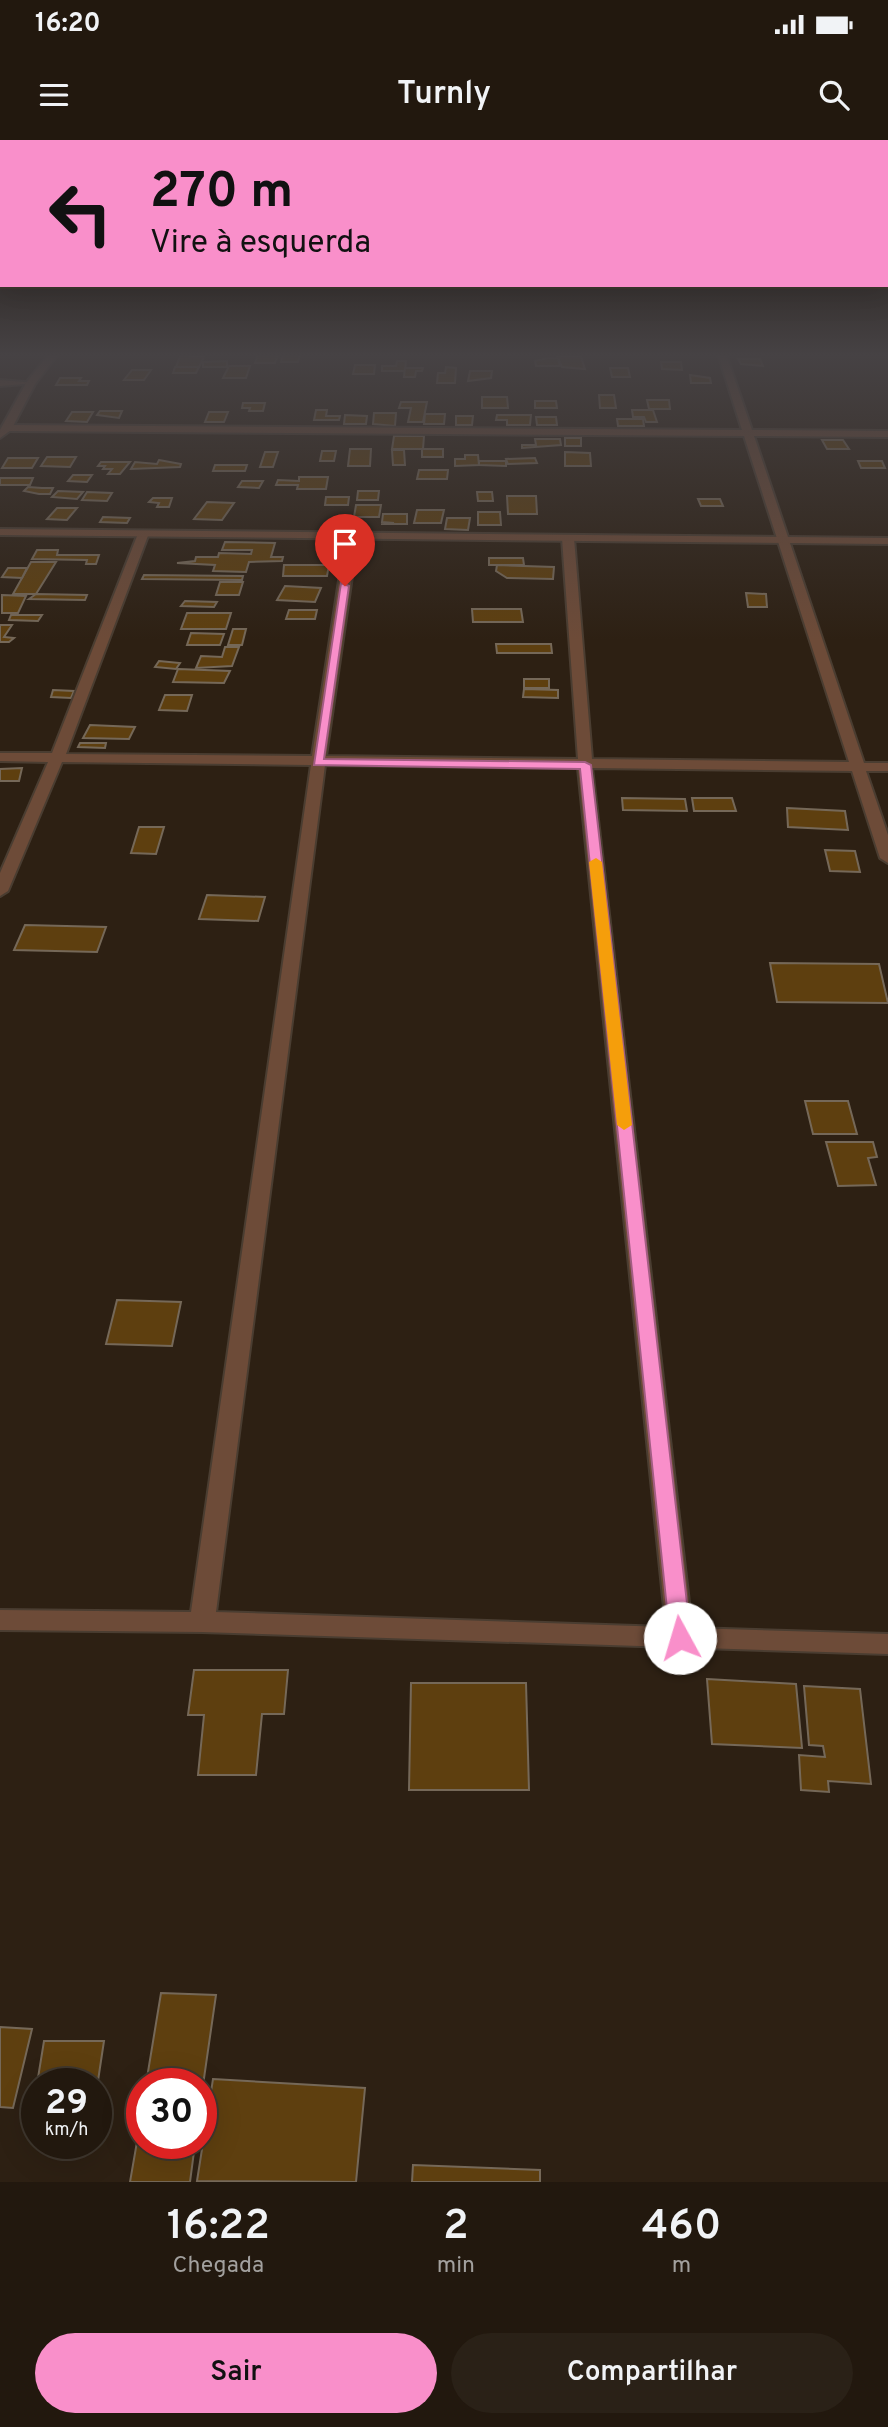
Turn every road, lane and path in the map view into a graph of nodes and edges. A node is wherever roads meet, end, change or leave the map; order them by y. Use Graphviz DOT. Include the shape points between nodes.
graph roads {
  1 [pos="752,449"];
  2 [pos="0,532"];
  3 [pos="143,533"];
  4 [pos="352,535"];
  5 [pos="568,538"];
  6 [pos="780,540"];
  7 [pos="888,541"];
  8 [pos="0,757"];
  9 [pos="57,758"];
  10 [pos="318,763"];
  11 [pos="585,765"];
  12 [pos="858,767"];
  13 [pos="888,767"];
  14 [pos="888,858"];
  15 [pos="0,891"];
  16 [pos="0,1620"];
  17 [pos="202,1622"];
  18 [pos="680,1638"];
  19 [pos="888,1644"];
  1 -- 6 [label="street"];
  2 -- 3 [label="street"];
  3 -- 4 [label="street"];
  3 -- 9 [label="street"];
  4 -- 5 [label="street"];
  4 -- 10 [label="street"];
  5 -- 6 [label="street"];
  5 -- 11 [label="street"];
  6 -- 7 [label="street"];
  6 -- 12 [label="street"];
  8 -- 9 [label="street"];
  9 -- 10 [label="street"];
  9 -- 15 [label="street"];
  10 -- 11 [label="street"];
  10 -- 17 [label="street"];
  11 -- 12 [label="street"];
  11 -- 18 [label="street"];
  12 -- 13 [label="street"];
  12 -- 14 [label="street"];
  16 -- 17 [label="street"];
  17 -- 18 [label="street"];
  18 -- 19 [label="street"];
}
